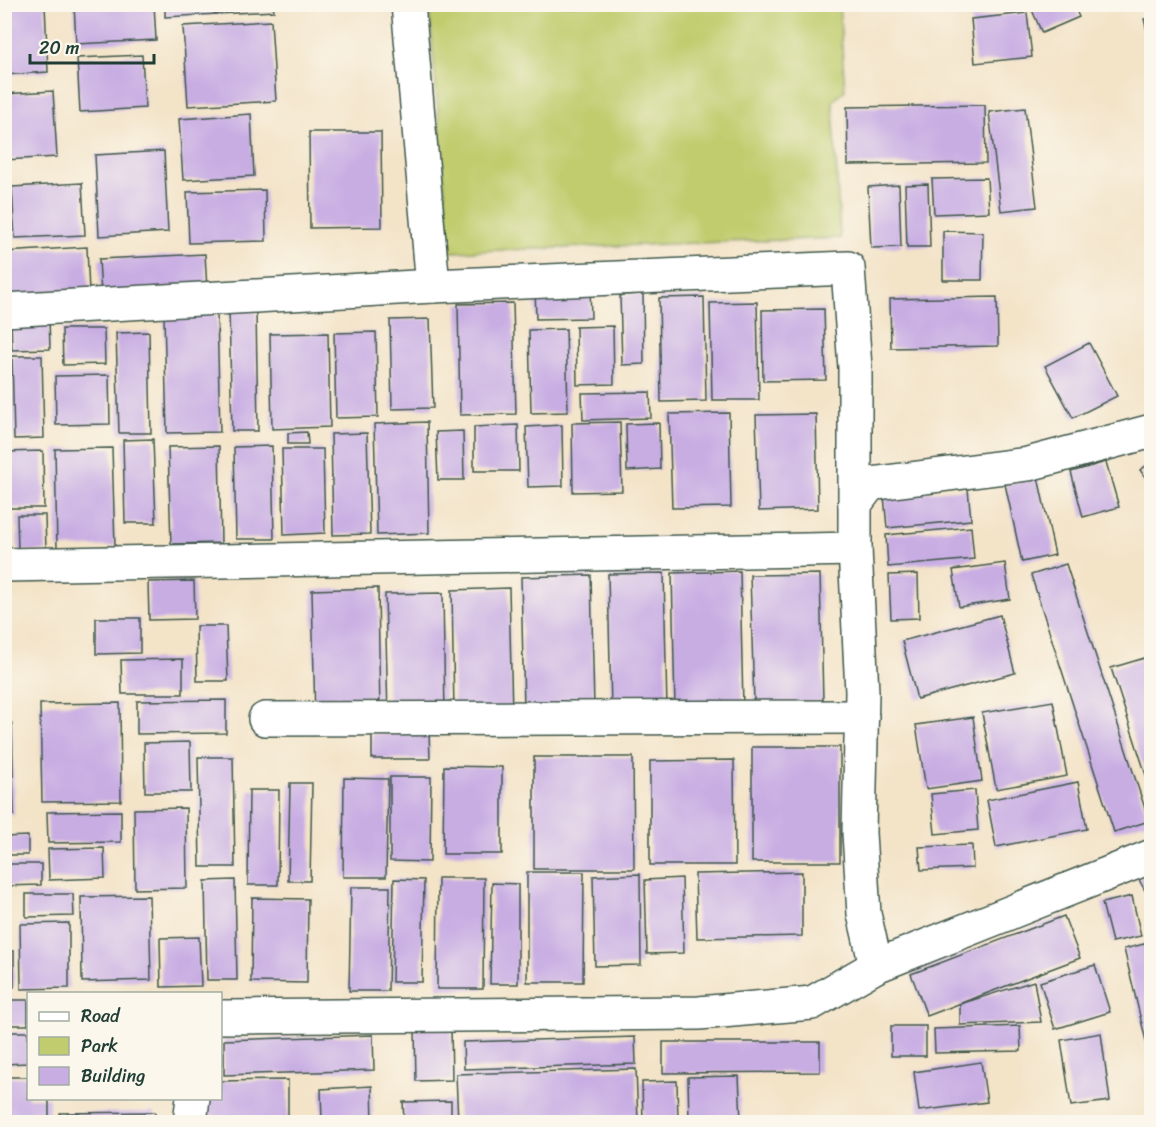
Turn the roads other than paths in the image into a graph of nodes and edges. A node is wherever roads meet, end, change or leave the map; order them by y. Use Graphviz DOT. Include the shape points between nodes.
graph roads {
  1 [pos="408,4"];
  2 [pos="433,286"];
  3 [pos="4,309"];
  4 [pos="1152,431"];
  5 [pos="855,504"];
  6 [pos="855,549"];
  7 [pos="4,565"];
  8 [pos="862,717"];
  9 [pos="265,719"];
  10 [pos="1152,856"];
  11 [pos="876,966"];
  12 [pos="222,1017"];
  13 [pos="193,1100"];
  14 [pos="190,1122"];
  1 -- 2 [label="street"];
  2 -- 3 [label="street"];
  2 -- 5 [label="street" via="848,268 855,368"];
  4 -- 5 [label="street" via="1028,464 870,484"];
  5 -- 6 [label="street"];
  6 -- 7 [label="street"];
  6 -- 8 [label="street"];
  8 -- 9 [label="street"];
  8 -- 11 [label="street" via="859,833 864,914"];
  10 -- 11 [label="street"];
  11 -- 12 [label="street" via="813,1003 699,1013"];
  13 -- 14 [label="street"];
}
